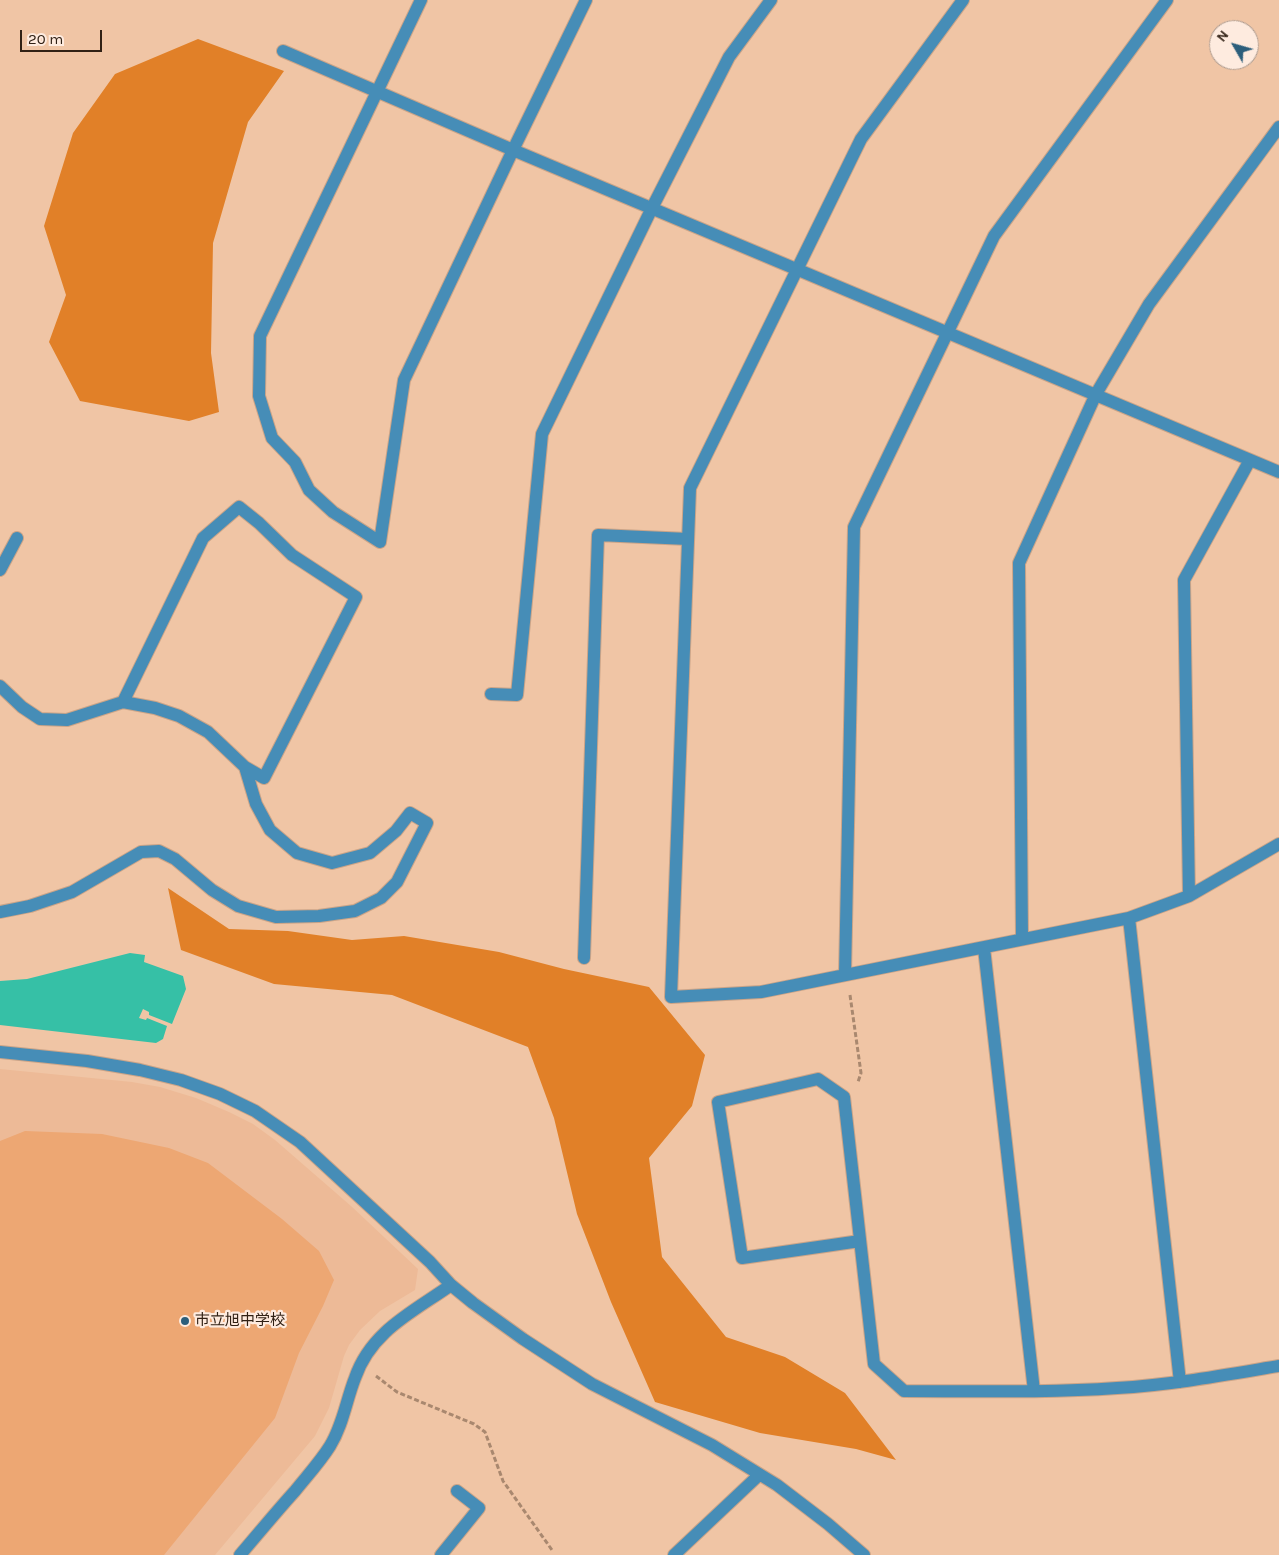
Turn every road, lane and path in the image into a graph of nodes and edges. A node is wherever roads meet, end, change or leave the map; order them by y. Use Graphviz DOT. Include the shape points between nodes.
graph roads {
  1 [pos="421,0"];
  2 [pos="586,0"];
  3 [pos="770,0"];
  4 [pos="963,0"];
  5 [pos="1167,0"];
  6 [pos="283,51"];
  7 [pos="377,92"];
  8 [pos="1279,127"];
  9 [pos="513,150"];
  10 [pos="652,208"];
  11 [pos="797,269"];
  12 [pos="948,332"];
  13 [pos="1096,394"];
  14 [pos="1250,460"];
  15 [pos="1279,472"];
  16 [pos="17,538"];
  17 [pos="688,539"];
  18 [pos="0,570"];
  19 [pos="0,686"];
  20 [pos="491,694"];
  21 [pos="123,702"];
  22 [pos="245,768"];
  23 [pos="1279,844"];
  24 [pos="1189,896"];
  25 [pos="0,912"];
  26 [pos="1129,918"];
  27 [pos="1022,939"];
  28 [pos="984,948"];
  29 [pos="584,958"];
  30 [pos="845,975"];
  31 [pos="0,1052"];
  32 [pos="844,1097"];
  33 [pos="860,1241"];
  34 [pos="451,1285"];
  35 [pos="361,1362"];
  36 [pos="1279,1366"];
  37 [pos="1180,1382"];
  38 [pos="1034,1391"];
  39 [pos="759,1474"];
  40 [pos="457,1491"];
  41 [pos="552,1550"];
  42 [pos="240,1555"];
  43 [pos="441,1555"];
  44 [pos="674,1555"];
  45 [pos="864,1555"];
  1 -- 7 [label="street"];
  2 -- 9 [label="street"];
  3 -- 10 [label="street" via="729,57"];
  4 -- 11 [label="street" via="861,139"];
  5 -- 12 [label="street" via="994,236"];
  6 -- 7 [label="street"];
  7 -- 9 [label="street"];
  7 -- 9 [label="street" via="260,336 259,396 272,438 295,462 309,490 332,512 380,542 404,380"];
  8 -- 13 [label="street" via="1149,304"];
  9 -- 10 [label="street"];
  10 -- 11 [label="street"];
  10 -- 20 [label="street" via="542,434 517,695"];
  11 -- 12 [label="street"];
  11 -- 17 [label="street" via="690,488"];
  12 -- 13 [label="street"];
  12 -- 30 [label="street" via="854,527"];
  13 -- 14 [label="street"];
  13 -- 27 [label="street" via="1020,563"];
  14 -- 15 [label="street"];
  14 -- 24 [label="street" via="1184,580"];
  16 -- 18 [label="street"];
  17 -- 29 [label="street" via="598,535"];
  17 -- 30 [label="street" via="671,997 761,992"];
  19 -- 21 [label="street" via="40,719 68,720"];
  21 -- 22 [label="street" via="179,716 208,732"];
  21 -- 22 [label="street" via="203,538 239,507 292,554 356,596 264,778"];
  22 -- 25 [label="street" via="256,804 270,830 297,853 332,863 370,853 396,831 410,813 427,823 397,882 381,898 355,911 276,917 238,906 212,890 176,859 159,851 141,852 72,892"];
  23 -- 24 [label="street"];
  24 -- 26 [label="street"];
  26 -- 27 [label="street"];
  26 -- 37 [label="street"];
  27 -- 28 [label="street"];
  28 -- 30 [label="street"];
  28 -- 38 [label="street"];
  30 -- 32 [label="path" via="861,1073 856,1086"];
  31 -- 34 [label="street" via="88,1060 148,1072 220,1094 255,1111 300,1142"];
  32 -- 33 [label="street"];
  32 -- 33 [label="street" via="818,1080 718,1102 742,1258"];
  33 -- 38 [label="street" via="874,1364 904,1391"];
  34 -- 35 [label="street" via="392,1325"];
  34 -- 39 [label="street" via="523,1339 592,1384 712,1445"];
  35 -- 41 [label="path" via="397,1392 474,1424 485,1432 503,1481"];
  35 -- 42 [label="street" via="340,1428 330,1446"];
  36 -- 37 [label="street"];
  37 -- 38 [label="street"];
  39 -- 44 [label="street"];
  39 -- 45 [label="street"];
  40 -- 43 [label="street" via="479,1508"];
}
